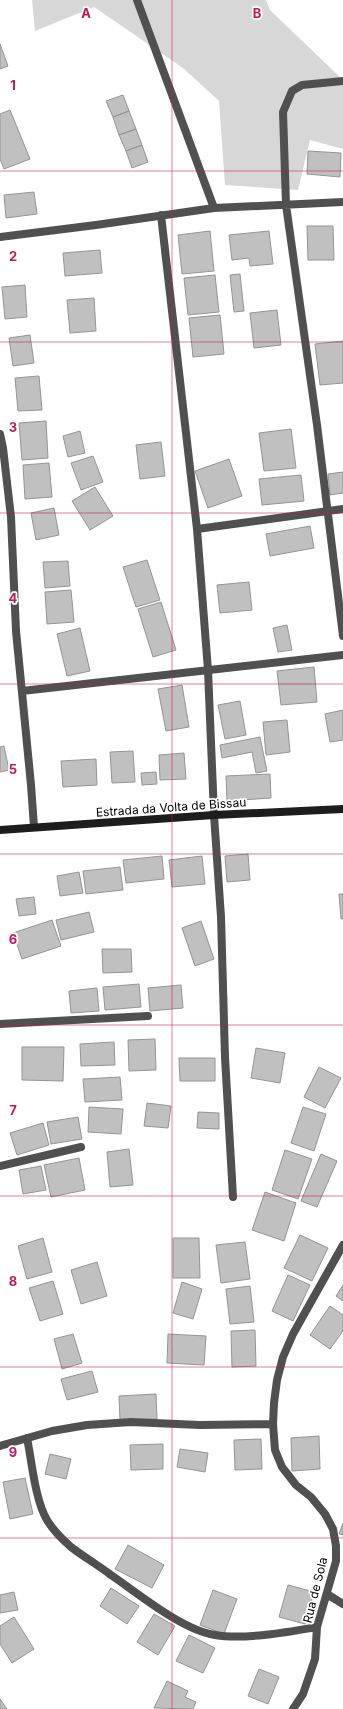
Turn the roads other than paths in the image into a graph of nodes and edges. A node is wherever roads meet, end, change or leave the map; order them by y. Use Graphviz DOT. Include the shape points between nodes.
graph roads {
  1 [pos="137,0"];
  2 [pos="343,81"];
  3 [pos="343,202"];
  4 [pos="286,205"];
  5 [pos="214,208"];
  6 [pos="161,215"];
  7 [pos="0,237"];
  8 [pos="0,434"];
  9 [pos="343,509"];
  10 [pos="328,512"];
  11 [pos="197,529"];
  12 [pos="343,636"];
  13 [pos="343,655"];
  14 [pos="208,670"];
  15 [pos="22,691"];
  16 [pos="343,809"];
  17 [pos="214,815"];
  18 [pos="34,827"];
  19 [pos="0,830"];
  20 [pos="148,1016"];
  21 [pos="0,1024"];
  22 [pos="81,1147"];
  23 [pos="0,1166"];
  24 [pos="233,1197"];
  25 [pos="343,1245"];
  26 [pos="272,1424"];
  27 [pos="27,1438"];
  28 [pos="0,1446"];
  29 [pos="327,1594"];
  30 [pos="343,1604"];
  31 [pos="317,1627"];
  32 [pos="293,1709"];
  1 -- 5 [label="street"];
  2 -- 4 [label="street" via="302,85 292,91 287,101 283,112"];
  3 -- 4 [label="street"];
  4 -- 5 [label="street"];
  4 -- 10 [label="street"];
  5 -- 6 [label="street"];
  6 -- 7 [label="street"];
  6 -- 11 [label="street"];
  8 -- 15 [label="street" via="11,517 16,632"];
  9 -- 10 [label="street"];
  10 -- 11 [label="street"];
  10 -- 12 [label="street"];
  11 -- 14 [label="street"];
  13 -- 14 [label="street"];
  14 -- 15 [label="street"];
  14 -- 17 [label="street"];
  15 -- 18 [label="street"];
  16 -- 17 [label="main road, Estrada da Volta de Bissau"];
  17 -- 18 [label="main road, Estrada da Volta de Bissau"];
  17 -- 24 [label="street"];
  18 -- 19 [label="main road, Estrada da Volta de Bissau"];
  20 -- 21 [label="street"];
  22 -- 23 [label="street"];
  25 -- 26 [label="street, Rua de Sola" via="293,1334 283,1357 277,1380"];
  26 -- 27 [label="street" via="87,1424"];
  26 -- 29 [label="street, Rua de Sola" via="275,1450 282,1467 325,1514 333,1529 336,1561"];
  27 -- 28 [label="street"];
  27 -- 31 [label="street" via="40,1505 54,1529 71,1547 177,1620 204,1632 232,1636"];
  29 -- 30 [label="street"];
  29 -- 31 [label="street, Rua de Sola"];
  31 -- 32 [label="street, Rua de Sola" via="317,1645 311,1674 303,1694"];
}
